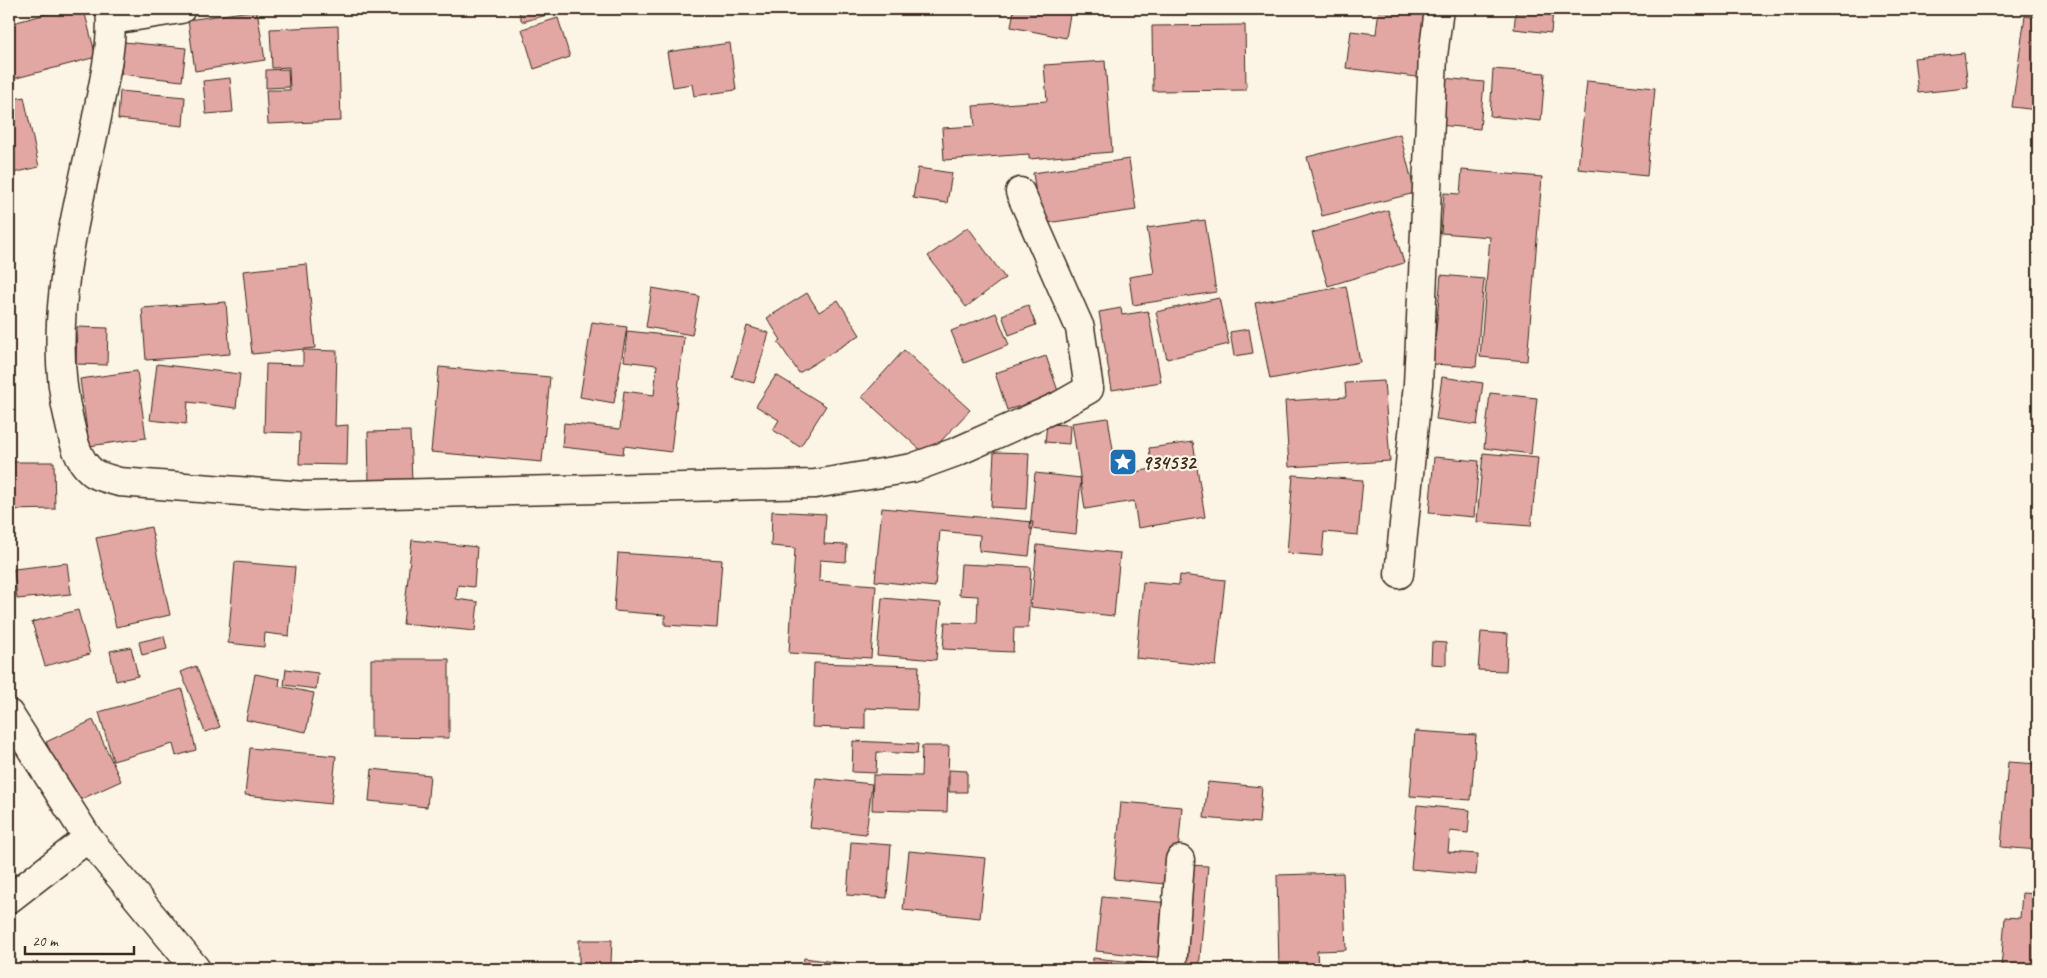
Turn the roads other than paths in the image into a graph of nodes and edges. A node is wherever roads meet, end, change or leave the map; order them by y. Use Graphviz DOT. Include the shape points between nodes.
graph roads {
  1 [pos="181,9"];
  2 [pos="1439,9"];
  3 [pos="111,15"];
  4 [pos="1020,192"];
  5 [pos="1399,574"];
  6 [pos="13,727"];
  7 [pos="88,838"];
  8 [pos="1180,860"];
  9 [pos="9,899"];
  10 [pos="196,969"];
  11 [pos="1172,969"];
  1 -- 3 [label="street"];
  2 -- 5 [label="street" via="1433,56 1418,384"];
  3 -- 4 [label="street" via="105,76 63,286 60,346 64,398 77,452 91,472 119,482 305,496 815,484 912,468 956,452 1090,389 1080,328"];
  6 -- 7 [label="street"];
  7 -- 9 [label="street"];
  7 -- 10 [label="street"];
  8 -- 11 [label="street"];
}
